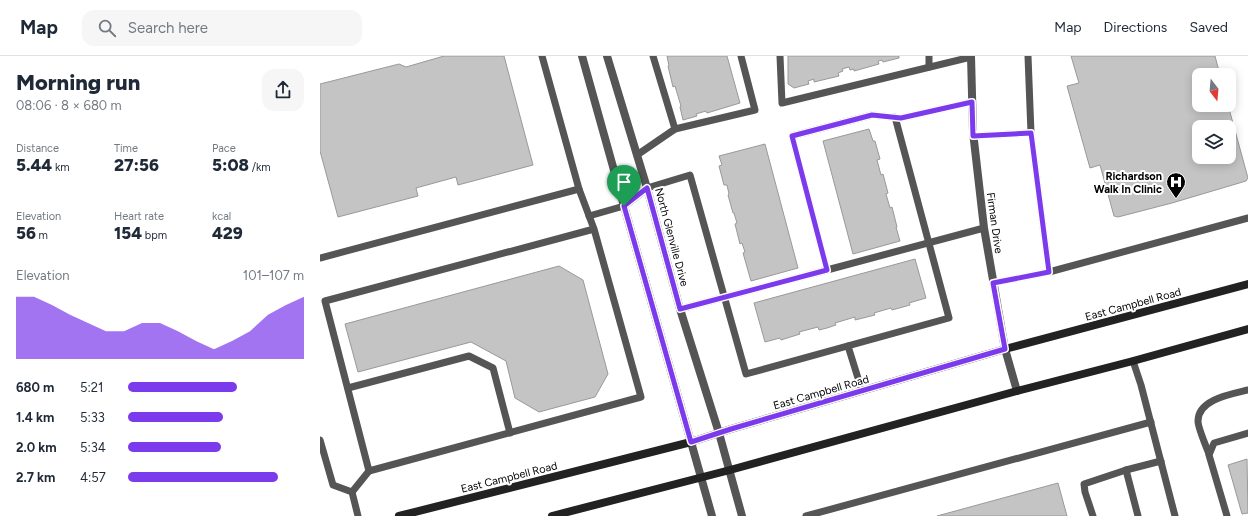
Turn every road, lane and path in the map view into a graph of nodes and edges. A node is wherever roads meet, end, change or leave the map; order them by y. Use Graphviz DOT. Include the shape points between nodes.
graph roads {
  1 [pos="542,56"];
  2 [pos="582,56"];
  3 [pos="607,56"];
  4 [pos="652,56"];
  5 [pos="741,56"];
  6 [pos="780,56"];
  7 [pos="929,56"];
  8 [pos="971,56"];
  9 [pos="1028,56"];
  10 [pos="929,67"];
  11 [pos="972,102"];
  12 [pos="895,118"];
  13 [pos="675,129"];
  14 [pos="1031,133"];
  15 [pos="973,136"];
  16 [pos="637,155"];
  17 [pos="647,188"];
  18 [pos="579,189"];
  19 [pos="624,206"];
  20 [pos="589,216"];
  21 [pos="1248,218"];
  22 [pos="984,228"];
  23 [pos="594,230"];
  24 [pos="929,243"];
  25 [pos="320,258"];
  26 [pos="827,270"];
  27 [pos="1049,272"];
  28 [pos="993,283"];
  29 [pos="1248,284"];
  30 [pos="724,298"];
  31 [pos="680,309"];
  32 [pos="1248,329"];
  33 [pos="848,346"];
  34 [pos="1005,349"];
  35 [pos="1133,361"];
  36 [pos="348,388"];
  37 [pos="1248,390"];
  38 [pos="862,391"];
  39 [pos="1016,391"];
  40 [pos="1150,422"];
  41 [pos="510,433"];
  42 [pos="719,433"];
  43 [pos="1248,433"];
  44 [pos="320,440"];
  45 [pos="691,442"];
  46 [pos="1209,455"];
  47 [pos="1161,461"];
  48 [pos="730,470"];
  49 [pos="1126,470"];
  50 [pos="369,471"];
  51 [pos="701,477"];
  52 [pos="352,492"];
  53 [pos="358,516"];
  54 [pos="399,516"];
  55 [pos="552,516"];
  56 [pos="712,516"];
  57 [pos="742,516"];
  58 [pos="806,516"];
  59 [pos="1092,516"];
  60 [pos="1138,516"];
  61 [pos="1176,516"];
  62 [pos="1227,516"];
  1 -- 18 [label="lane"];
  2 -- 19 [label="street"];
  3 -- 16 [label="street, North Glenville Drive"];
  4 -- 13 [label="lane"];
  5 -- 13 [label="lane" via="755,110"];
  6 -- 10 [label="lane" via="782,103"];
  7 -- 10 [label="lane"];
  8 -- 10 [label="lane"];
  8 -- 11 [label="street, Firman Drive"];
  9 -- 14 [label="lane"];
  11 -- 12 [label="lane"];
  11 -- 15 [label="street, Firman Drive"];
  12 -- 24 [label="lane"];
  12 -- 26 [label="lane" via="872,115 792,136"];
  13 -- 16 [label="lane"];
  14 -- 15 [label="lane"];
  14 -- 27 [label="lane"];
  15 -- 22 [label="street, Firman Drive"];
  16 -- 17 [label="street, North Glenville Drive"];
  17 -- 19 [label="street"];
  17 -- 30 [label="lane" via="690,175"];
  17 -- 31 [label="street, North Glenville Drive"];
  18 -- 20 [label="lane"];
  18 -- 25 [label="lane"];
  19 -- 20 [label="lane"];
  19 -- 45 [label="street"];
  20 -- 23 [label="lane"];
  21 -- 27 [label="lane"];
  22 -- 24 [label="lane"];
  22 -- 28 [label="street, Firman Drive"];
  23 -- 36 [label="lane" via="325,301"];
  23 -- 41 [label="lane" via="641,397"];
  24 -- 26 [label="lane"];
  24 -- 33 [label="lane" via="949,318"];
  26 -- 30 [label="lane"];
  27 -- 28 [label="lane"];
  28 -- 34 [label="street, Firman Drive"];
  29 -- 34 [label="main road, East Campbell Road"];
  30 -- 31 [label="lane"];
  30 -- 33 [label="lane" via="746,374"];
  31 -- 42 [label="street, North Glenville Drive"];
  32 -- 35 [label="main road"];
  33 -- 38 [label="lane"];
  34 -- 38 [label="main road, East Campbell Road"];
  34 -- 39 [label="street, Firman Drive"];
  35 -- 39 [label="main road"];
  35 -- 40 [label="lane"];
  36 -- 41 [label="lane" via="469,356 493,368"];
  36 -- 50 [label="lane"];
  37 -- 46 [label="lane" via="1213,401 1200,413 1198,422"];
  38 -- 42 [label="main road, East Campbell Road"];
  39 -- 48 [label="main road"];
  40 -- 47 [label="lane"];
  40 -- 58 [label="lane"];
  41 -- 50 [label="lane"];
  42 -- 45 [label="main road, East Campbell Road"];
  42 -- 48 [label="street, North Glenville Drive"];
  43 -- 46 [label="lane" via="1214,443"];
  44 -- 52 [label="lane" via="333,485"];
  45 -- 51 [label="street"];
  45 -- 54 [label="main road, East Campbell Road"];
  46 -- 62 [label="lane"];
  47 -- 49 [label="lane"];
  47 -- 61 [label="lane"];
  48 -- 51 [label="main road"];
  48 -- 57 [label="street, North Glenville Drive"];
  49 -- 59 [label="lane" via="1084,484"];
  49 -- 60 [label="lane"];
  50 -- 52 [label="lane"];
  51 -- 55 [label="main road"];
  51 -- 56 [label="street"];
  52 -- 53 [label="lane"];
}
